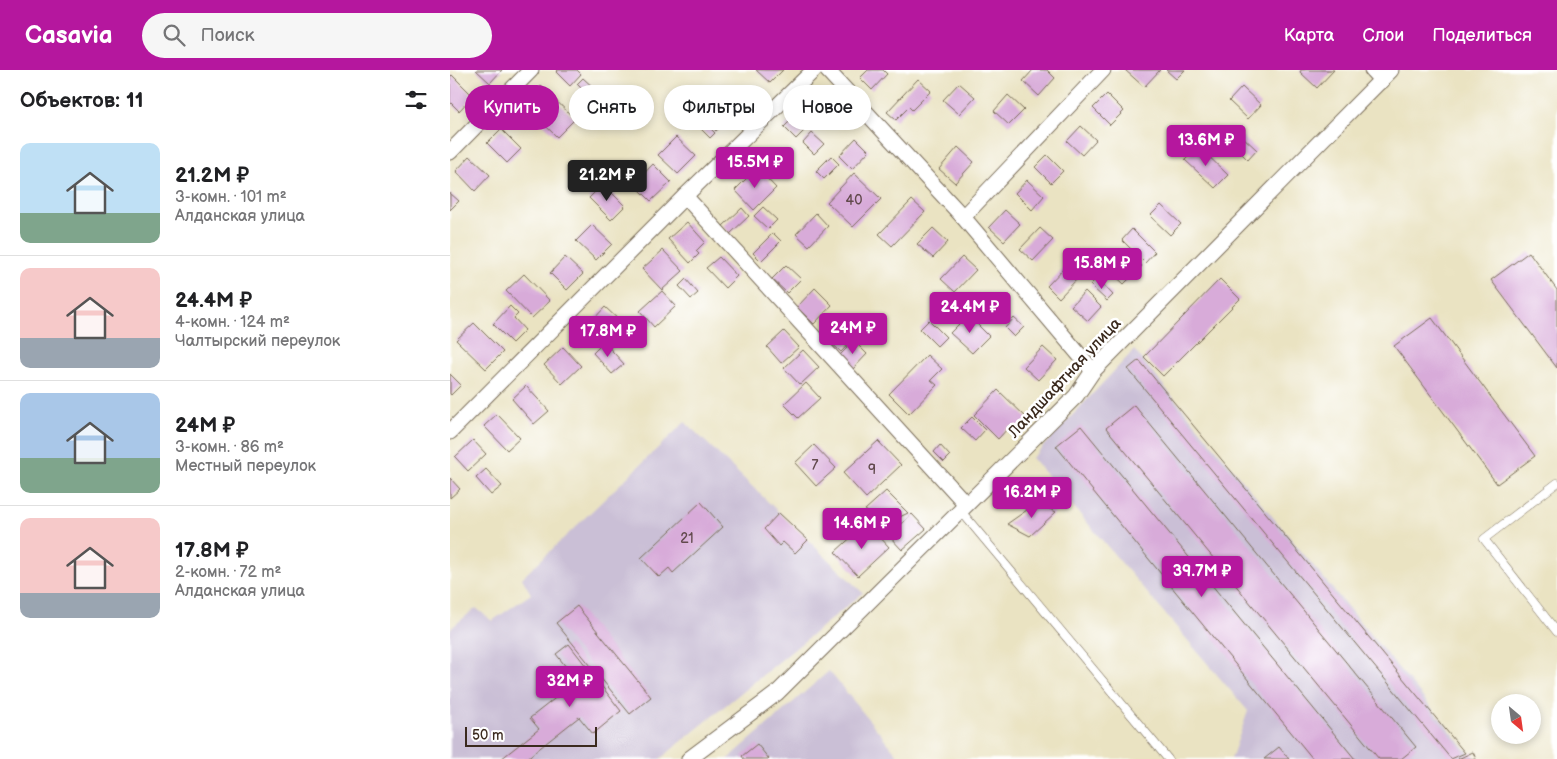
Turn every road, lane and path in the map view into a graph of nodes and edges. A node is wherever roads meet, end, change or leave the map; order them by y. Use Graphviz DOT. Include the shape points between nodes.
graph roads {
  1 [pos="531,70"];
  2 [pos="814,70"];
  3 [pos="827,70"];
  4 [pos="1103,70"];
  5 [pos="1382,74"];
  6 [pos="450,152"];
  7 [pos="685,196"];
  8 [pos="963,217"];
  9 [pos="1093,371"];
  10 [pos="450,432"];
  11 [pos="1557,483"];
  12 [pos="963,507"];
  13 [pos="1557,632"];
  14 [pos="689,759"];
  15 [pos="1168,759"];
  1 -- 6 [label="street"];
  2 -- 7 [label="street"];
  3 -- 8 [label="street"];
  4 -- 8 [label="street"];
  5 -- 9 [label="street, Ландшафтная улица"];
  7 -- 10 [label="street"];
  7 -- 12 [label="street"];
  8 -- 9 [label="street"];
  9 -- 12 [label="street, Ландшафтная улица" via="1076,396"];
  11 -- 13 [label="lane" via="1484,539"];
  12 -- 14 [label="street, Ландшафтная улица" via="777,693"];
  12 -- 15 [label="lane"];
}
